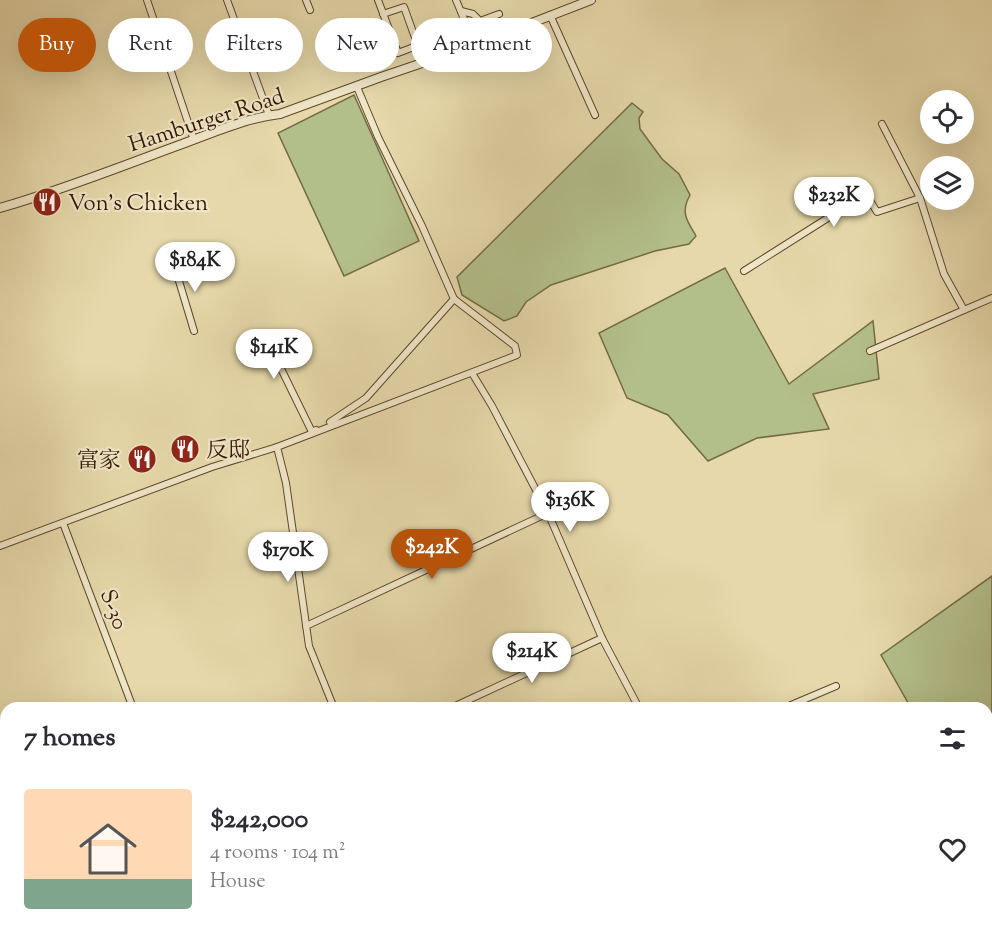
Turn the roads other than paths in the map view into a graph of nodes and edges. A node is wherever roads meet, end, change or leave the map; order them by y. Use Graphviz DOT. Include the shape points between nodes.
graph roads {
  1 [pos="147,0"];
  2 [pos="227,0"];
  3 [pos="306,0"];
  4 [pos="378,0"];
  5 [pos="456,0"];
  6 [pos="591,0"];
  7 [pos="405,3"];
  8 [pos="576,3"];
  9 [pos="310,10"];
  10 [pos="462,13"];
  11 [pos="383,14"];
  12 [pos="499,14"];
  13 [pos="550,15"];
  14 [pos="462,18"];
  15 [pos="464,18"];
  16 [pos="542,18"];
  17 [pos="411,23"];
  18 [pos="411,48"];
  19 [pos="411,67"];
  20 [pos="357,87"];
  21 [pos="595,115"];
  22 [pos="269,116"];
  23 [pos="882,124"];
  24 [pos="194,140"];
  25 [pos="920,198"];
  26 [pos="0,208"];
  27 [pos="924,210"];
  28 [pos="173,261"];
  29 [pos="744,271"];
  30 [pos="992,298"];
  31 [pos="454,299"];
  32 [pos="964,310"];
  33 [pos="194,331"];
  34 [pos="272,338"];
  35 [pos="870,351"];
  36 [pos="472,373"];
  37 [pos="312,432"];
  38 [pos="277,447"];
  39 [pos="548,513"];
  40 [pos="63,523"];
  41 [pos="0,546"];
  42 [pos="306,626"];
  43 [pos="602,638"];
  44 [pos="836,686"];
  45 [pos="131,702"];
  46 [pos="331,702"];
  47 [pos="464,702"];
  48 [pos="636,702"];
  49 [pos="798,702"];
  1 -- 24 [label="street"];
  2 -- 22 [label="street"];
  3 -- 9 [label="street"];
  4 -- 11 [label="street"];
  5 -- 10 [label="street"];
  6 -- 8 [label="street, Hamburger Road"];
  7 -- 11 [label="street"];
  7 -- 17 [label="street"];
  8 -- 13 [label="street, Hamburger Road"];
  10 -- 12 [label="street" via="473,14 480,21"];
  10 -- 14 [label="street"];
  10 -- 15 [label="street"];
  11 -- 18 [label="street" via="398,53"];
  13 -- 16 [label="street, Hamburger Road"];
  13 -- 21 [label="street"];
  19 -- 20 [label="street, Hamburger Road"];
  20 -- 22 [label="street, Hamburger Road"];
  20 -- 31 [label="street"];
  22 -- 24 [label="street, Hamburger Road"];
  23 -- 25 [label="street"];
  24 -- 26 [label="street, Hamburger Road"];
  25 -- 29 [label="street" via="877,212 869,199 834,214"];
  27 -- 32 [label="street" via="944,274"];
  28 -- 33 [label="street"];
  30 -- 32 [label="street"];
  31 -- 36 [label="street" via="515,346 517,356"];
  31 -- 37 [label="street" via="366,398"];
  32 -- 35 [label="street"];
  34 -- 37 [label="street" via="267,340"];
  36 -- 37 [label="street"];
  36 -- 39 [label="street"];
  37 -- 38 [label="street"];
  38 -- 40 [label="street"];
  38 -- 42 [label="street" via="286,483"];
  39 -- 42 [label="street"];
  39 -- 43 [label="street"];
  40 -- 41 [label="street"];
  40 -- 45 [label="street, S-30"];
  42 -- 46 [label="street" via="316,667"];
  43 -- 47 [label="street"];
  43 -- 48 [label="street"];
  44 -- 49 [label="street"];
}
